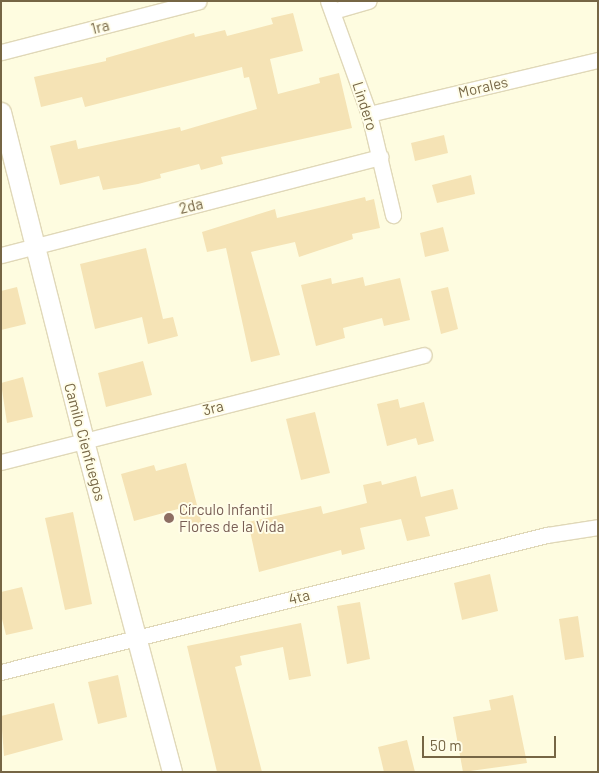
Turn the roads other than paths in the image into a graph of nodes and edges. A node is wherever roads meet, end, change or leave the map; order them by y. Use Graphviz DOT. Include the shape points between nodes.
graph roads {
  1 [pos="199,1"];
  2 [pos="369,1"];
  3 [pos="330,6"];
  4 [pos="1,52"];
  5 [pos="598,60"];
  6 [pos="1,112"];
  7 [pos="369,114"];
  8 [pos="381,157"];
  9 [pos="394,215"];
  10 [pos="34,246"];
  11 [pos="1,255"];
  12 [pos="424,355"];
  13 [pos="84,441"];
  14 [pos="1,462"];
  15 [pos="598,527"];
  16 [pos="138,637"];
  17 [pos="1,672"];
  18 [pos="172,772"];
  1 -- 4 [label="street, 1ra"];
  2 -- 3 [label="street"];
  3 -- 7 [label="street, Lindero"];
  5 -- 7 [label="street, Morales"];
  6 -- 10 [label="street, Camilo Cienfuegos"];
  7 -- 8 [label="street, Lindero"];
  8 -- 9 [label="street, Lindero"];
  8 -- 10 [label="street, 2da"];
  10 -- 11 [label="street, 2da"];
  10 -- 13 [label="street, Camilo Cienfuegos"];
  12 -- 13 [label="street, 3ra"];
  13 -- 14 [label="street, 3ra"];
  13 -- 16 [label="street, Camilo Cienfuegos"];
  15 -- 16 [label="street, 4ta" via="547,535"];
  16 -- 17 [label="street, 4ta"];
  16 -- 18 [label="street, Camilo Cienfuegos"];
}
